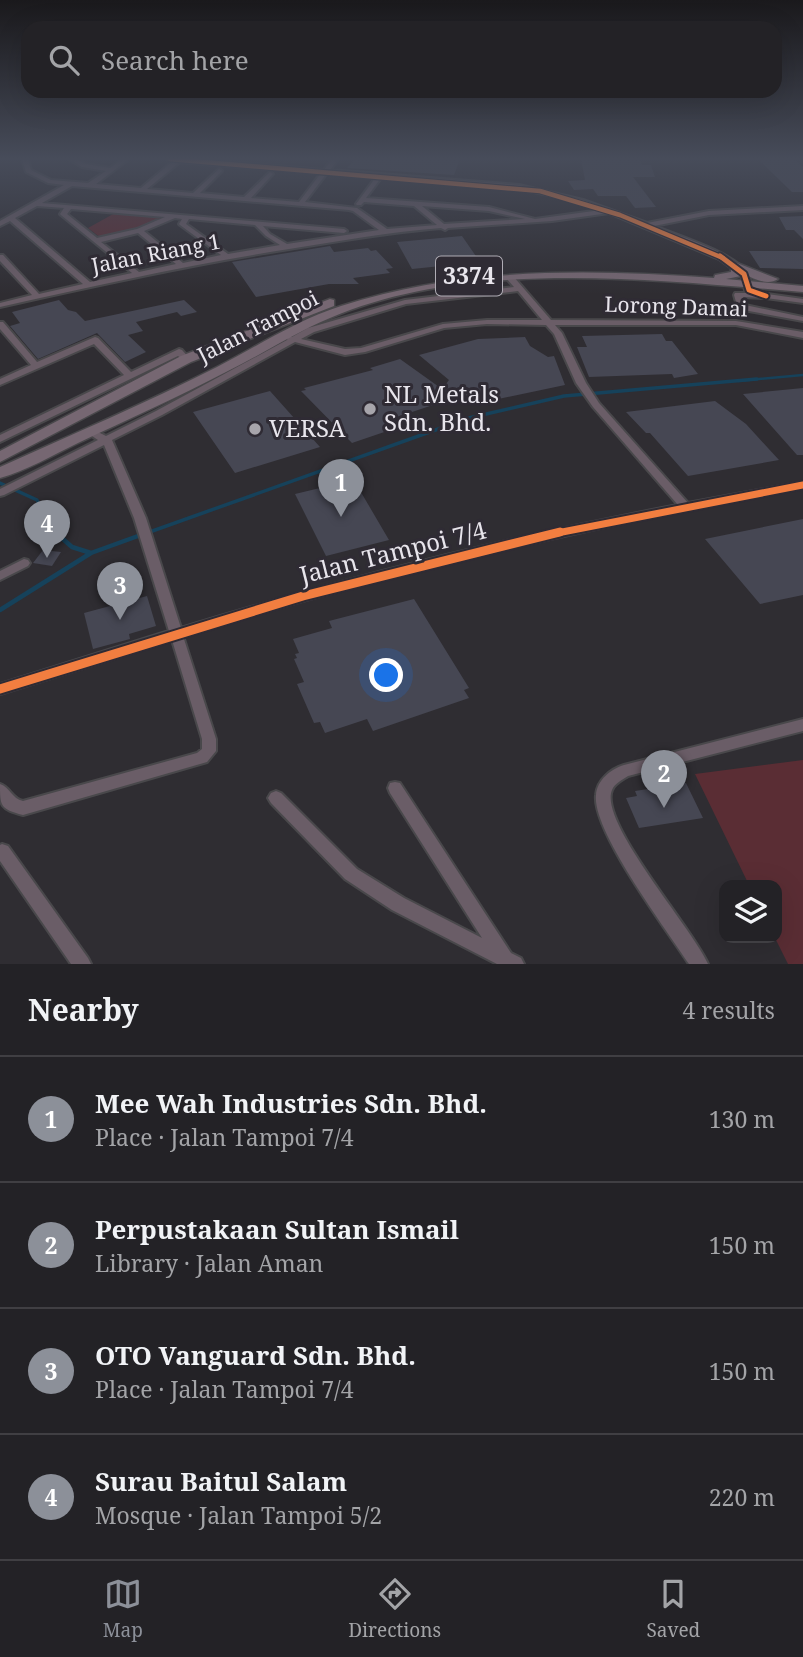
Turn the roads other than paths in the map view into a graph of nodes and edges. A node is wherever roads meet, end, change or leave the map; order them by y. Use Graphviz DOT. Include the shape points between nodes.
graph roads {
  1 [pos="36,204"];
  2 [pos="310,204"];
  3 [pos="359,204"];
  4 [pos="417,204"];
  5 [pos="568,204"];
  6 [pos="586,204"];
  7 [pos="69,207"];
  8 [pos="803,208"];
  9 [pos="355,209"];
  10 [pos="611,211"];
  11 [pos="601,213"];
  12 [pos="174,216"];
  13 [pos="187,217"];
  14 [pos="10,218"];
  15 [pos="538,221"];
  16 [pos="256,222"];
  17 [pos="0,224"];
  18 [pos="647,225"];
  19 [pos="445,228"];
  20 [pos="139,231"];
  21 [pos="344,231"];
  22 [pos="385,231"];
  23 [pos="94,241"];
  24 [pos="288,247"];
  25 [pos="0,257"];
  26 [pos="229,258"];
  27 [pos="183,266"];
  28 [pos="737,266"];
  29 [pos="138,275"];
  30 [pos="510,278"];
  31 [pos="722,280"];
  32 [pos="785,282"];
  33 [pos="803,283"];
  34 [pos="89,285"];
  35 [pos="519,289"];
  36 [pos="753,289"];
  37 [pos="803,289"];
  38 [pos="38,297"];
  39 [pos="803,301"];
  40 [pos="0,305"];
  41 [pos="803,319"];
  42 [pos="548,321"];
  43 [pos="0,324"];
  44 [pos="803,335"];
  45 [pos="287,337"];
  46 [pos="207,350"];
  47 [pos="232,365"];
  48 [pos="36,366"];
  49 [pos="134,379"];
  50 [pos="0,382"];
  51 [pos="169,399"];
  52 [pos="91,432"];
  53 [pos="0,439"];
  54 [pos="107,440"];
  55 [pos="5,451"];
  56 [pos="0,472"];
  57 [pos="803,485"];
  58 [pos="3,491"];
  59 [pos="685,506"];
  60 [pos="24,563"];
  61 [pos="0,576"];
  62 [pos="177,635"];
  63 [pos="0,689"];
  64 [pos="803,725"];
  65 [pos="395,788"];
  66 [pos="0,790"];
  67 [pos="276,798"];
  68 [pos="2,851"];
  69 [pos="510,962"];
  70 [pos="82,964"];
  71 [pos="699,964"];
  1 -- 7 [label="street"];
  1 -- 14 [label="street"];
  2 -- 9 [label="street"];
  3 -- 9 [label="street"];
  4 -- 15 [label="street" via="496,210"];
  4 -- 19 [label="street"];
  5 -- 11 [label="street"];
  6 -- 10 [label="street"];
  7 -- 12 [label="street"];
  7 -- 23 [label="street" via="63,214"];
  8 -- 18 [label="street" via="709,213"];
  9 -- 22 [label="street"];
  10 -- 11 [label="street, Jalan Riang 1"];
  10 -- 18 [label="street"];
  11 -- 15 [label="street, Jalan Riang 1"];
  12 -- 13 [label="street"];
  12 -- 20 [label="street"];
  13 -- 16 [label="street"];
  13 -- 26 [label="street" via="182,225"];
  14 -- 17 [label="street"];
  14 -- 34 [label="street"];
  15 -- 19 [label="street, Jalan Riang 1"];
  16 -- 21 [label="street"];
  16 -- 24 [label="street"];
  18 -- 28 [label="street"];
  19 -- 22 [label="street, Jalan Riang 1"];
  20 -- 23 [label="street"];
  20 -- 27 [label="street"];
  22 -- 24 [label="street, Jalan Riang 1"];
  23 -- 29 [label="street"];
  24 -- 26 [label="street, Jalan Riang 1"];
  25 -- 38 [label="street"];
  26 -- 27 [label="street, Jalan Riang 1"];
  27 -- 29 [label="street, Jalan Riang 1"];
  28 -- 31 [label="main road" via="737,274"];
  28 -- 32 [label="main road" via="758,277"];
  28 -- 36 [label="street"];
  29 -- 34 [label="street, Jalan Riang 1"];
  30 -- 31 [label="main road, Jalan Tampoi / 3374"];
  30 -- 35 [label="street"];
  30 -- 45 [label="main road, Jalan Tampoi / 3374" via="372,300 315,319"];
  31 -- 36 [label="main road" via="741,290"];
  31 -- 46 [label="main road, Jalan Tampoi / 3374" via="608,270 459,277 340,300"];
  32 -- 33 [label="main road"];
  32 -- 36 [label="main road"];
  34 -- 38 [label="street, Jalan Riang 1"];
  35 -- 42 [label="street"];
  35 -- 45 [label="street" via="405,302"];
  36 -- 37 [label="main road"];
  36 -- 39 [label="street"];
  36 -- 41 [label="street" via="738,295 741,307"];
  38 -- 40 [label="street, Jalan Riang 1"];
  42 -- 44 [label="street, Lorong Damai" via="736,323"];
  42 -- 45 [label="street, Lorong Damai" via="463,323 345,352"];
  42 -- 59 [label="street" via="596,405"];
  43 -- 48 [label="street"];
  45 -- 47 [label="main road, Jalan Tampoi / 3374"];
  45 -- 51 [label="street"];
  46 -- 47 [label="main road" via="187,364 185,372 199,375"];
  46 -- 49 [label="main road, Jalan Tampoi / 3374"];
  47 -- 51 [label="main road, Jalan Tampoi / 3374"];
  48 -- 49 [label="street" via="95,340"];
  48 -- 50 [label="street"];
  49 -- 51 [label="main road" via="179,378 180,385"];
  49 -- 53 [label="street"];
  49 -- 55 [label="main road, Jalan Tampoi / 3374"];
  51 -- 52 [label="main road, Jalan Tampoi / 3374"];
  51 -- 54 [label="street"];
  52 -- 54 [label="street"];
  52 -- 56 [label="main road, Jalan Tampoi / 3374"];
  54 -- 58 [label="street"];
  54 -- 62 [label="street" via="143,527"];
  57 -- 59 [label="street, Jalan Tampoi 7/4"];
  59 -- 62 [label="street, Jalan Tampoi 7/4" via="407,568"];
  60 -- 61 [label="street"];
  62 -- 63 [label="street, Jalan Tampoi 7/4"];
  62 -- 66 [label="street" via="209,739 209,751 202,758 23,808 11,805"];
  64 -- 71 [label="street" via="624,771 607,785 605,811 618,839"];
  65 -- 69 [label="street"];
  67 -- 69 [label="street" via="351,874"];
  68 -- 70 [label="street"];
}
